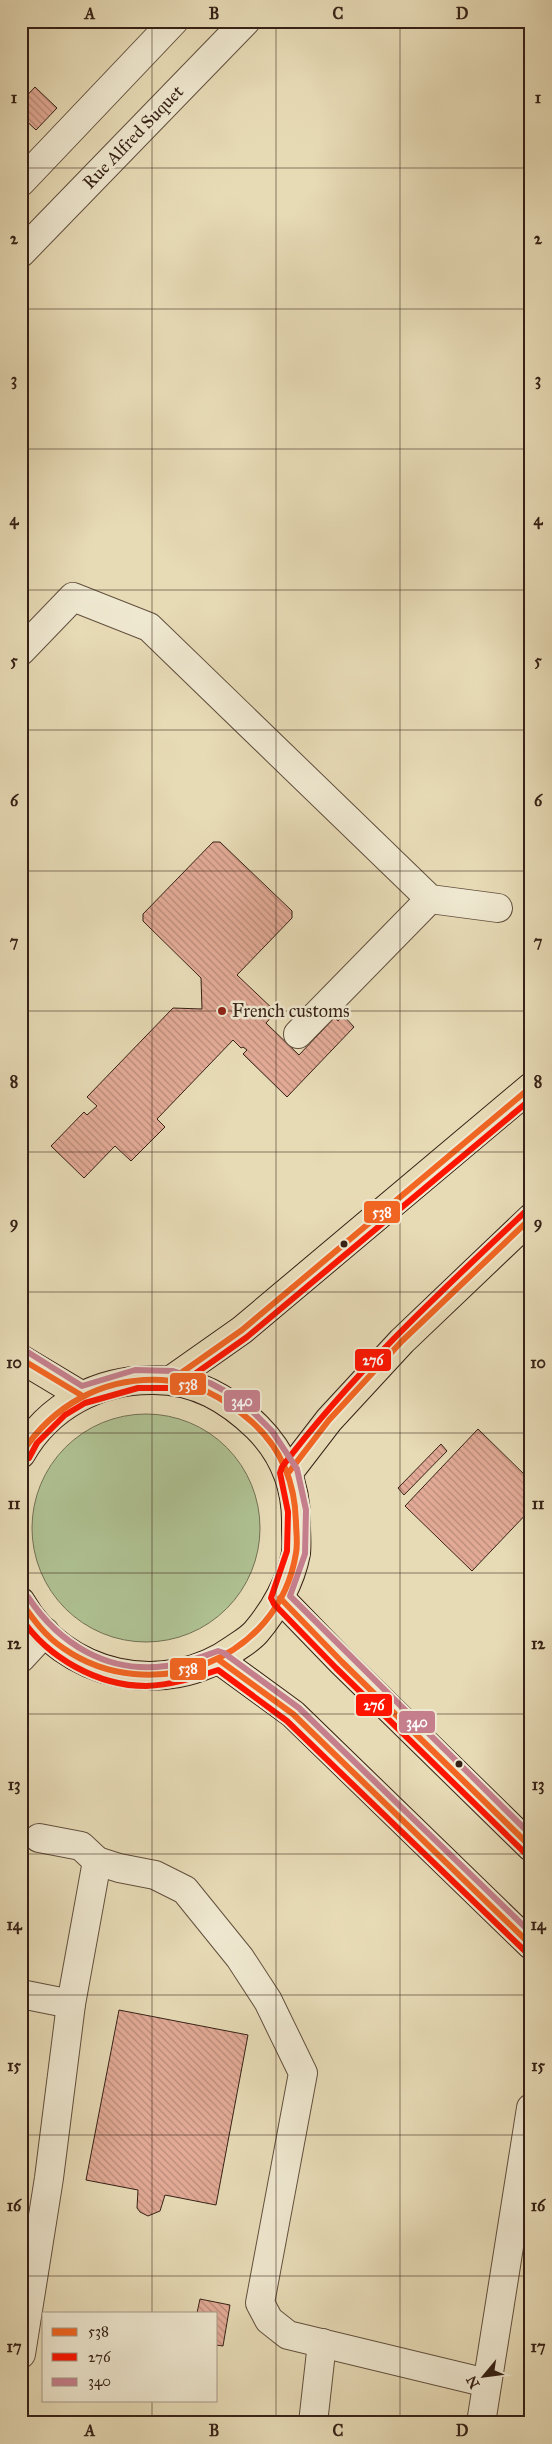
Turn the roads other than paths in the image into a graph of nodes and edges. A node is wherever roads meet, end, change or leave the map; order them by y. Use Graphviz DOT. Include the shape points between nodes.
graph roads {
  1 [pos="174,21"];
  2 [pos="246,21"];
  3 [pos="21,182"];
  4 [pos="21,253"];
  5 [pos="21,651"];
  6 [pos="430,899"];
  7 [pos="498,908"];
  8 [pos="298,1034"];
  9 [pos="531,1087"];
  10 [pos="531,1218"];
  11 [pos="21,1359"];
  12 [pos="171,1380"];
  13 [pos="82,1395"];
  14 [pos="21,1454"];
  15 [pos="289,1472"];
  16 [pos="280,1598"];
  17 [pos="21,1602"];
  18 [pos="45,1632"];
  19 [pos="21,1658"];
  20 [pos="219,1660"];
  21 [pos="39,1838"];
  22 [pos="531,1847"];
  23 [pos="97,1861"];
  24 [pos="531,1945"];
  25 [pos="21,1994"];
  26 [pos="71,2004"];
  27 [pos="531,2108"];
  28 [pos="322,2343"];
  29 [pos="21,2354"];
  30 [pos="488,2383"];
  31 [pos="313,2423"];
  32 [pos="481,2423"];
  1 -- 3 [label="street"];
  2 -- 4 [label="street, Rue Alfred Suquet"];
  5 -- 6 [label="street" via="73,597 150,628"];
  6 -- 7 [label="street"];
  6 -- 8 [label="street"];
  9 -- 12 [label="main road" via="242,1330"];
  10 -- 15 [label="main road" via="402,1341 329,1420"];
  11 -- 13 [label="main road"];
  12 -- 13 [label="main road" via="137,1379"];
  12 -- 15 [label="main road" via="207,1391 236,1407 266,1436"];
  13 -- 14 [label="main road" via="60,1408 30,1438"];
  15 -- 16 [label="main road" via="296,1511 296,1553"];
  16 -- 20 [label="main road" via="255,1634"];
  16 -- 22 [label="main road"];
  17 -- 18 [label="main road"];
  18 -- 19 [label="street"];
  18 -- 20 [label="main road" via="60,1648 96,1667 136,1677 166,1676"];
  20 -- 24 [label="main road" via="293,1714"];
  21 -- 23 [label="street" via="81,1846"];
  23 -- 26 [label="street"];
  23 -- 28 [label="street" via="155,1876 185,1890 240,1958 268,2002 303,2073 260,2303 269,2320 288,2334"];
  25 -- 26 [label="street"];
  26 -- 29 [label="street" via="49,2178"];
  27 -- 30 [label="street"];
  28 -- 30 [label="street"];
  28 -- 31 [label="street"];
  30 -- 32 [label="street"];
}
